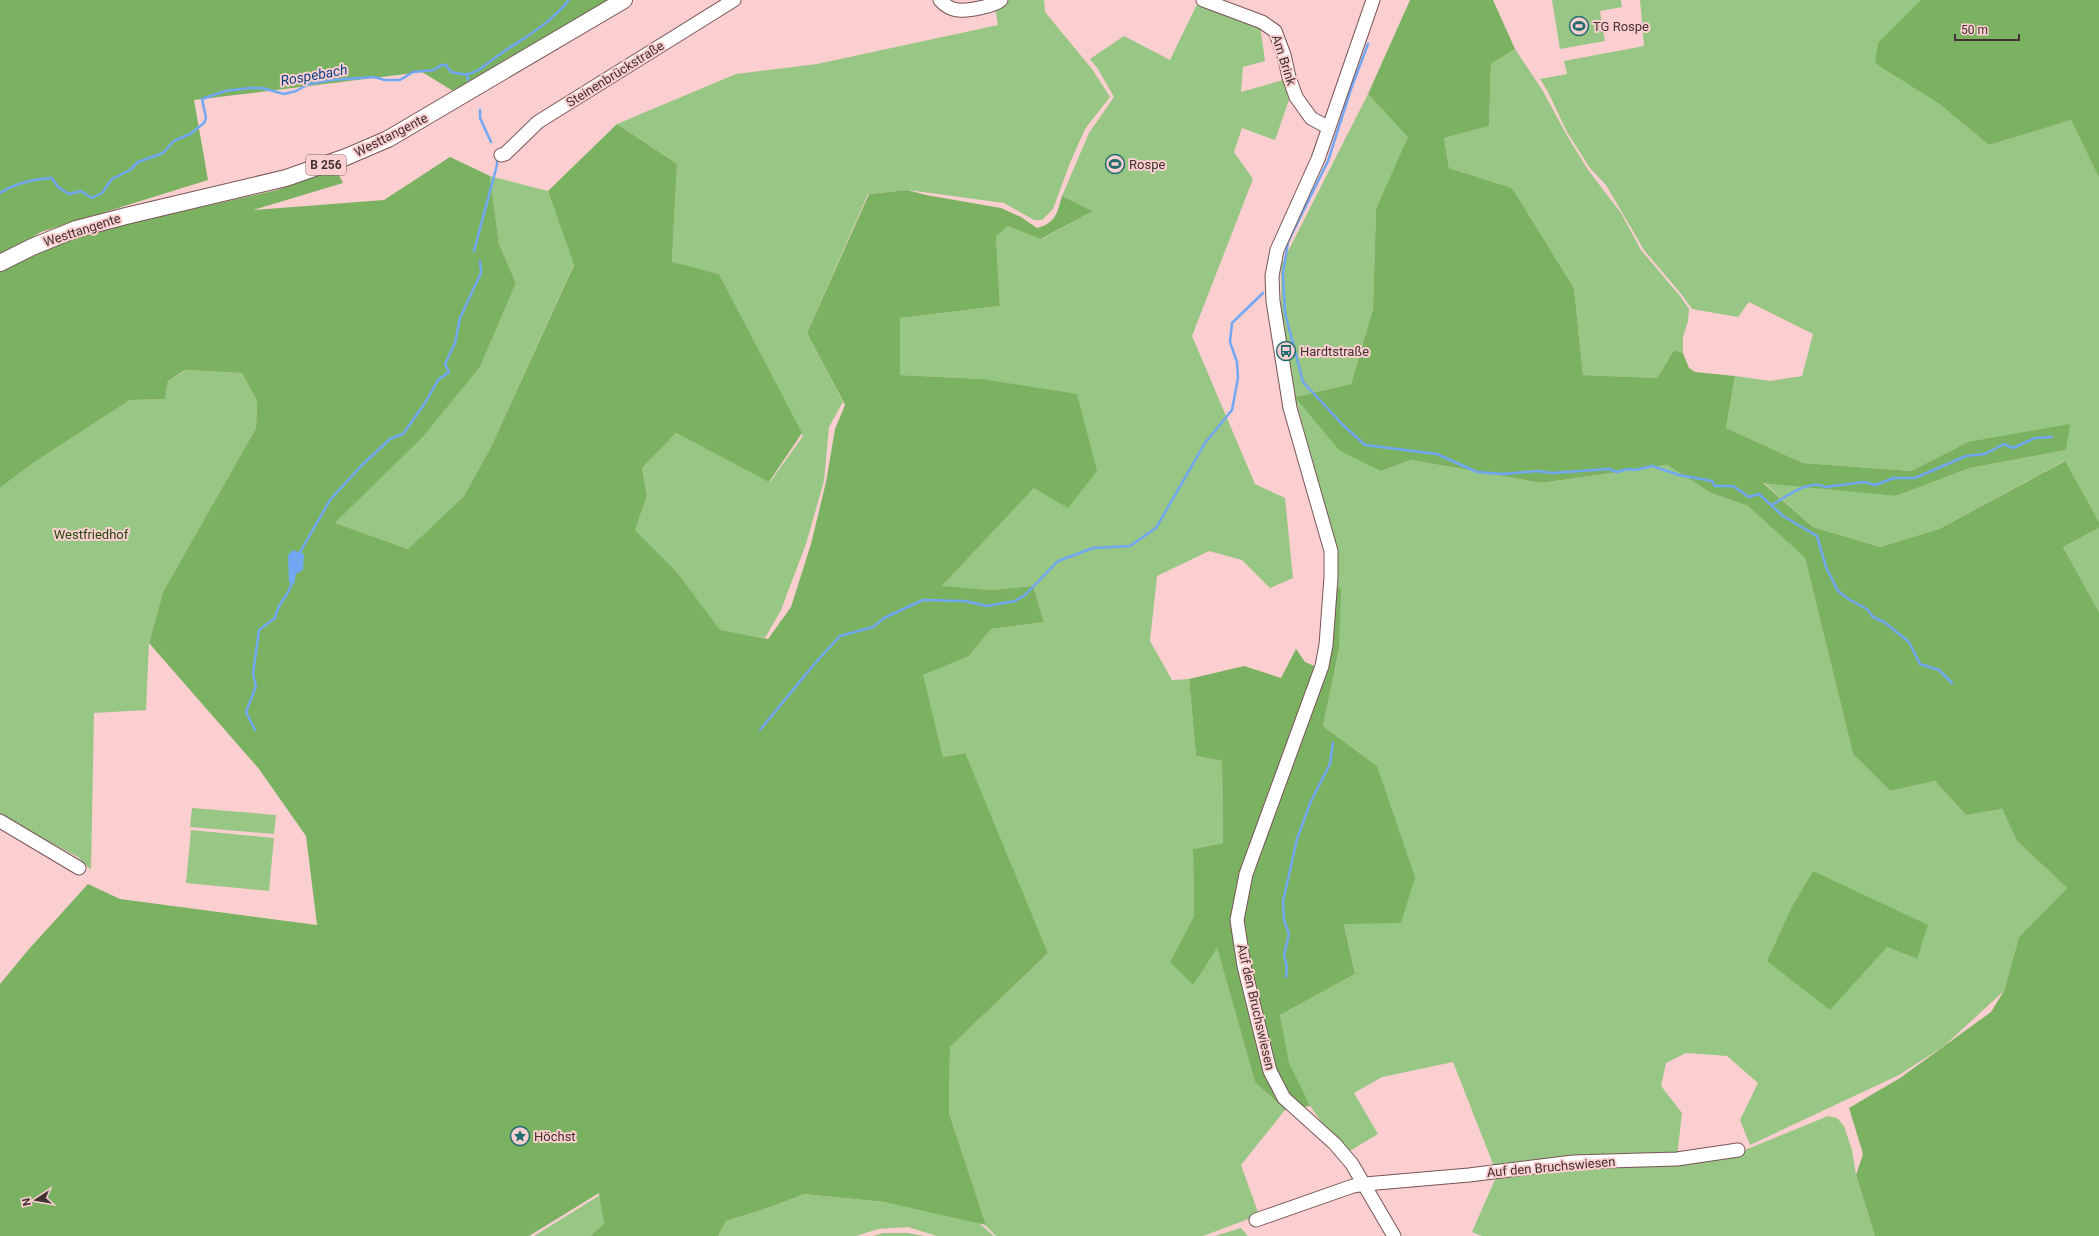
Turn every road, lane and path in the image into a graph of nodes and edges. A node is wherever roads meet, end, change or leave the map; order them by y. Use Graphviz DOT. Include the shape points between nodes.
graph roads {
  1 [pos="624,0"];
  2 [pos="734,0"];
  3 [pos="940,0"];
  4 [pos="1002,0"];
  5 [pos="1203,0"];
  6 [pos="1373,0"];
  7 [pos="1330,128"];
  8 [pos="501,155"];
  9 [pos="0,263"];
  10 [pos="0,821"];
  11 [pos="79,868"];
  12 [pos="1738,1150"];
  13 [pos="1365,1184"];
  14 [pos="1256,1220"];
  15 [pos="1394,1236"];
  1 -- 9 [label="main road, Westtangente / B 256" via="388,139 346,157 286,178 132,214 76,230"];
  2 -- 8 [label="street, Steinenbrückstraße" via="538,122"];
  3 -- 4 [label="street" via="945,5 959,10 995,4"];
  5 -- 7 [label="street, Am Brink" via="1262,22 1275,30 1296,98 1311,118"];
  6 -- 7 [label="street"];
  7 -- 13 [label="street, Auf den Bruchswiesen" via="1276,250 1272,276 1273,301 1290,408 1331,551 1332,577 1326,645 1322,666 1246,874 1237,920 1244,966 1270,1071 1284,1098 1335,1144"];
  10 -- 11 [label="street"];
  12 -- 13 [label="street, Auf den Bruchswiesen" via="1676,1159 1573,1162"];
  13 -- 14 [label="street, Auf den Bruchswiesen"];
  13 -- 15 [label="street, Auf den Bruchswiesen"];
}
